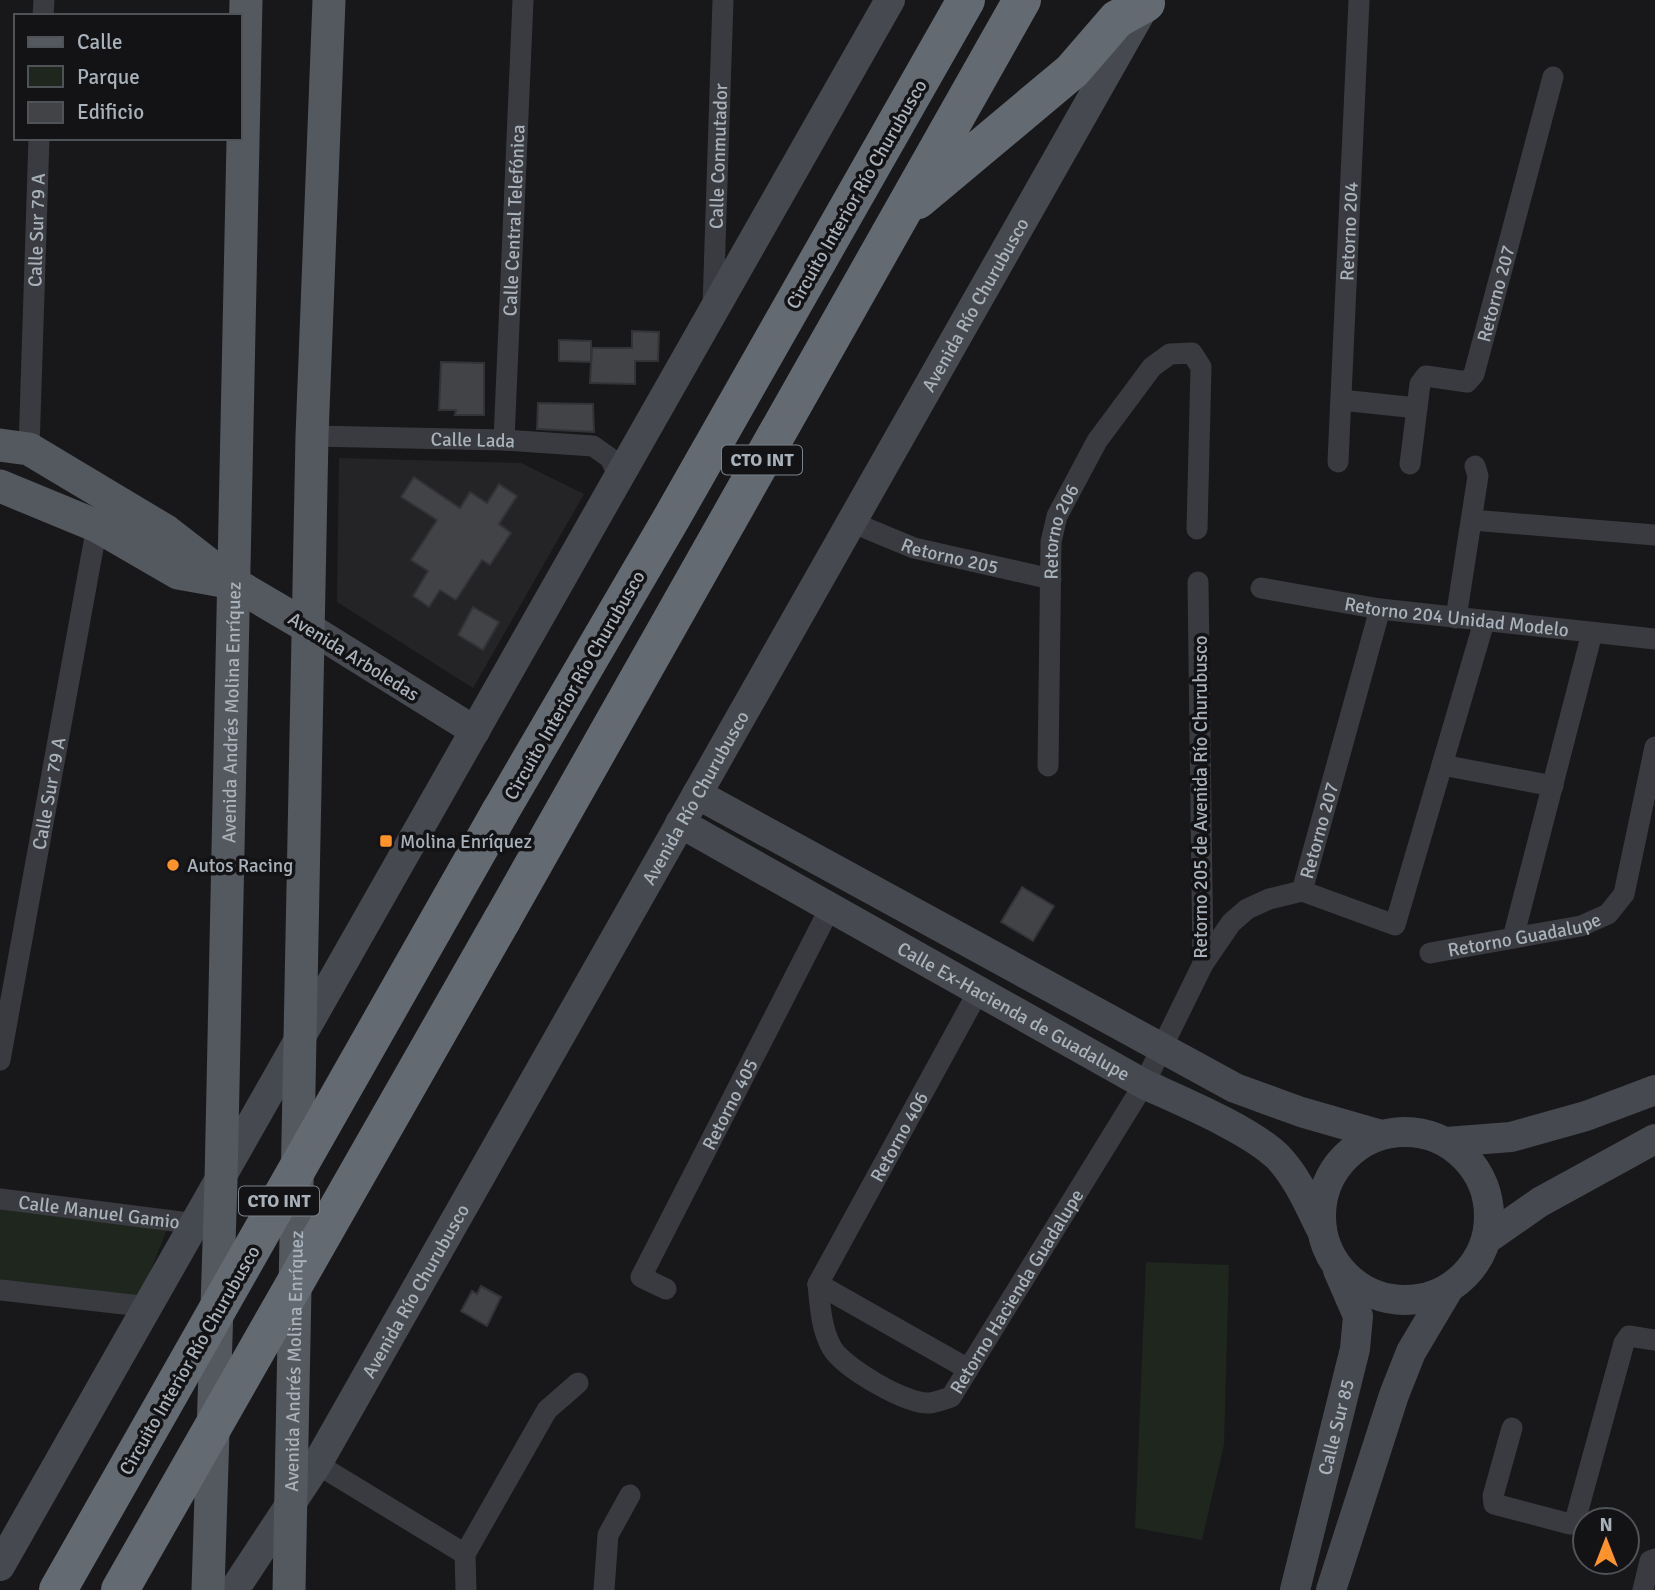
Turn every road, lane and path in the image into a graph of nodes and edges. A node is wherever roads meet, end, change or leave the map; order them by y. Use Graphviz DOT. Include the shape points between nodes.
graph roads {
  1 [pos="246,0"];
  2 [pos="329,0"];
  3 [pos="523,0"];
  4 [pos="723,0"];
  5 [pos="890,0"];
  6 [pos="966,0"];
  7 [pos="1022,0"];
  8 [pos="1359,0"];
  9 [pos="1147,2"];
  10 [pos="1553,77"];
  11 [pos="39,140"];
  12 [pos="900,214"];
  13 [pos="712,312"];
  14 [pos="1341,400"];
  15 [pos="1417,408"];
  16 [pos="0,430"];
  17 [pos="312,436"];
  18 [pos="504,440"];
  19 [pos="15,447"];
  20 [pos="1338,462"];
  21 [pos="1410,464"];
  22 [pos="1475,466"];
  23 [pos="619,477"];
  24 [pos="0,486"];
  25 [pos="1472,520"];
  26 [pos="851,522"];
  27 [pos="97,526"];
  28 [pos="1198,529"];
  29 [pos="1655,535"];
  30 [pos="1051,579"];
  31 [pos="1198,582"];
  32 [pos="233,583"];
  33 [pos="1261,588"];
  34 [pos="1381,609"];
  35 [pos="1456,618"];
  36 [pos="1484,622"];
  37 [pos="308,627"];
  38 [pos="1592,633"];
  39 [pos="1655,639"];
  40 [pos="475,731"];
  41 [pos="1655,747"];
  42 [pos="1442,765"];
  43 [pos="1048,766"];
  44 [pos="1553,786"];
  45 [pos="697,794"];
  46 [pos="680,823"];
  47 [pos="1302,891"];
  48 [pos="831,906"];
  49 [pos="1513,938"];
  50 [pos="1430,953"];
  51 [pos="1203,964"];
  52 [pos="979,990"];
  53 [pos="300,1040"];
  54 [pos="1161,1050"];
  55 [pos="0,1060"];
  56 [pos="1144,1084"];
  57 [pos="1655,1090"];
  58 [pos="1381,1135"];
  59 [pos="1655,1139"];
  60 [pos="1446,1142"];
  61 [pos="221,1181"];
  62 [pos="0,1199"];
  63 [pos="197,1224"];
  64 [pos="1320,1227"];
  65 [pos="1487,1239"];
  66 [pos="1336,1266"];
  67 [pos="818,1284"];
  68 [pos="1450,1288"];
  69 [pos="666,1289"];
  70 [pos="0,1290"];
  71 [pos="150,1307"];
  72 [pos="1646,1338"];
  73 [pos="968,1369"];
  74 [pos="578,1383"];
  75 [pos="1512,1428"];
  76 [pos="317,1464"];
  77 [pos="630,1495"];
  78 [pos="290,1503"];
  79 [pos="466,1554"];
  80 [pos="1655,1559"];
  81 [pos="0,1566"];
  82 [pos="58,1590"];
  83 [pos="120,1590"];
  84 [pos="208,1590"];
  85 [pos="234,1590"];
  86 [pos="289,1590"];
  87 [pos="466,1590"];
  88 [pos="604,1590"];
  89 [pos="1296,1590"];
  90 [pos="1331,1590"];
  91 [pos="1643,1590"];
  1 -- 32 [label="main road, Avenida Andrés Molina Enríquez"];
  2 -- 17 [label="main road, Avenida Andrés Molina Enríquez"];
  3 -- 18 [label="street, Calle Central Telefónica"];
  4 -- 13 [label="street, Calle Conmutador"];
  5 -- 13 [label="main road, CTO INT"];
  6 -- 82 [label="highway, Circuito Interior Río Churubusco / CTO INT, bridge"];
  7 -- 12 [label="highway, CTO INT"];
  8 -- 14 [label="street, Retorno 204"];
  9 -- 12 [label="highway" via="1117,19 1072,71"];
  9 -- 26 [label="main road, Avenida Río Churubusco"];
  10 -- 15 [label="street, Retorno 207" via="1474,374 1467,382 1426,376 1420,384"];
  11 -- 19 [label="street, Calle Sur 79 A"];
  12 -- 83 [label="highway, CTO INT, bridge"];
  13 -- 23 [label="main road, CTO INT"];
  14 -- 15 [label="street"];
  14 -- 20 [label="street, Retorno 204"];
  15 -- 21 [label="street, Retorno 207"];
  16 -- 19 [label="street, Avenida Arboledas"];
  17 -- 18 [label="street, Calle Lada"];
  17 -- 37 [label="main road, Avenida Andrés Molina Enríquez"];
  18 -- 23 [label="street, Calle Lada" via="593,446 610,458"];
  19 -- 32 [label="main road, Avenida Arboledas" via="166,531"];
  22 -- 25 [label="street" via="1478,476"];
  23 -- 40 [label="main road, CTO INT"];
  24 -- 27 [label="main road, Avenida Arboledas"];
  25 -- 29 [label="street"];
  25 -- 35 [label="street"];
  26 -- 30 [label="street, Retorno 205" via="914,548"];
  26 -- 45 [label="main road, Avenida Río Churubusco"];
  27 -- 32 [label="main road, Avenida Arboledas" via="178,573"];
  27 -- 55 [label="street, Calle Sur 79 A"];
  28 -- 30 [label="street, Retorno 206" via="1200,367 1192,353 1170,354 1152,367 1097,441 1057,516 1051,542"];
  30 -- 43 [label="street, Retorno 206"];
  31 -- 51 [label="street, Retorno 205 de Avenida Río Churubusco"];
  32 -- 37 [label="main road, Avenida Arboledas"];
  32 -- 61 [label="main road, Avenida Andrés Molina Enríquez"];
  33 -- 34 [label="street, Retorno 204 Unidad Modelo"];
  34 -- 35 [label="street, Retorno 204 Unidad Modelo"];
  34 -- 47 [label="street, Retorno 207"];
  35 -- 36 [label="street, Retorno 204 Unidad Modelo"];
  36 -- 38 [label="street, Retorno 204 Unidad Modelo"];
  36 -- 42 [label="street"];
  37 -- 40 [label="main road, Avenida Arboledas"];
  37 -- 53 [label="main road, Avenida Andrés Molina Enríquez"];
  38 -- 39 [label="street, Retorno 204 Unidad Modelo"];
  38 -- 44 [label="street"];
  40 -- 53 [label="main road, CTO INT"];
  41 -- 49 [label="street, Retorno Guadalupe" via="1624,894 1608,914 1581,926"];
  42 -- 44 [label="street"];
  42 -- 47 [label="street" via="1395,925"];
  44 -- 49 [label="street"];
  45 -- 46 [label="main road, Avenida Río Churubusco"];
  45 -- 54 [label="main road, Calle Ex-Hacienda de Guadalupe"];
  46 -- 48 [label="main road, Calle Ex-Hacienda de Guadalupe"];
  46 -- 76 [label="main road, Avenida Río Churubusco"];
  47 -- 51 [label="street" via="1247,909 1231,923"];
  48 -- 52 [label="main road, Calle Ex-Hacienda de Guadalupe"];
  48 -- 69 [label="street, Retorno 405" via="641,1277"];
  49 -- 50 [label="street, Retorno Guadalupe"];
  51 -- 54 [label="street, Retorno 205 de Avenida Río Churubusco"];
  52 -- 56 [label="main road, Calle Ex-Hacienda de Guadalupe"];
  52 -- 67 [label="street, Retorno 406"];
  53 -- 61 [label="main road, CTO INT"];
  53 -- 78 [label="main road, Avenida Andrés Molina Enríquez"];
  54 -- 56 [label="street, Retorno 205 de Avenida Río Churubusco"];
  54 -- 58 [label="main road, Calle Ex-Hacienda de Guadalupe" via="1235,1088"];
  56 -- 64 [label="main road, Calle Ex-Hacienda de Guadalupe" via="1221,1121 1277,1156 1299,1185"];
  56 -- 73 [label="street, Retorno Hacienda Guadalupe"];
  57 -- 60 [label="main road" via="1511,1137"];
  58 -- 60 [label="main road" via="1414,1132"];
  58 -- 64 [label="main road" via="1354,1148 1334,1170 1322,1197"];
  59 -- 65 [label="main road" via="1540,1202"];
  60 -- 65 [label="main road" via="1468,1159 1483,1183 1490,1211"];
  61 -- 63 [label="main road, CTO INT"];
  61 -- 84 [label="main road, Avenida Andrés Molina Enríquez"];
  62 -- 63 [label="street, Calle Manuel Gamio"];
  63 -- 71 [label="main road, CTO INT"];
  64 -- 66 [label="main road"];
  65 -- 68 [label="main road" via="1475,1264"];
  66 -- 68 [label="main road" via="1354,1284 1377,1296 1426,1298"];
  66 -- 89 [label="main road, Calle Sur 85" via="1358,1316 1355,1349"];
  67 -- 73 [label="street"];
  67 -- 73 [label="street, Retorno Hacienda Guadalupe" via="822,1318 833,1349 896,1394 930,1403 951,1396"];
  68 -- 90 [label="main road" via="1411,1352 1394,1395"];
  70 -- 71 [label="street"];
  71 -- 81 [label="main road, CTO INT"];
  72 -- 75 [label="street" via="1629,1336 1624,1343 1575,1521 1563,1524 1494,1504"];
  74 -- 79 [label="street" via="547,1410"];
  76 -- 78 [label="main road, Avenida Río Churubusco"];
  76 -- 79 [label="street"];
  77 -- 88 [label="street" via="608,1535"];
  78 -- 85 [label="main road, Avenida Río Churubusco"];
  78 -- 86 [label="main road, Avenida Andrés Molina Enríquez"];
  79 -- 87 [label="street"];
  80 -- 91 [label="street" via="1650,1561"];
}
